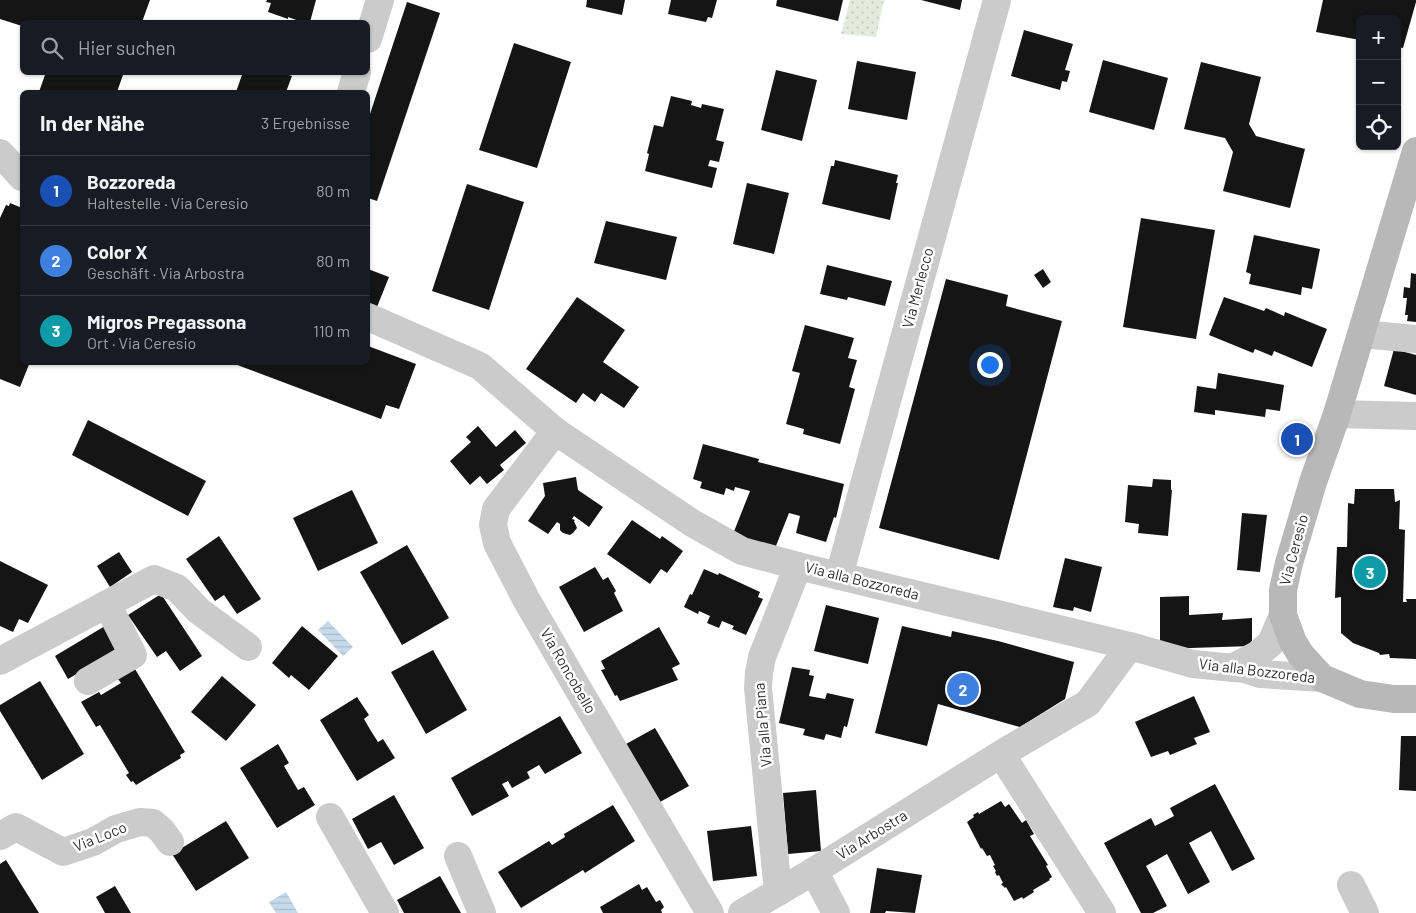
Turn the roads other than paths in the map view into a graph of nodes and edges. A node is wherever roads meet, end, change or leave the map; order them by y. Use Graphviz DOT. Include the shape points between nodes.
graph roads {
  1 [pos="380,0"];
  2 [pos="997,0"];
  3 [pos="370,32"];
  4 [pos="356,75"];
  5 [pos="352,90"];
  6 [pos="1416,151"];
  7 [pos="0,153"];
  8 [pos="0,175"];
  9 [pos="20,175"];
  10 [pos="20,183"];
  11 [pos="1408,208"];
  12 [pos="370,317"];
  13 [pos="1362,334"];
  14 [pos="1416,339"];
  15 [pos="1337,414"];
  16 [pos="1416,416"];
  17 [pos="555,430"];
  18 [pos="798,566"];
  19 [pos="839,576"];
  20 [pos="107,604"];
  21 [pos="1283,615"];
  22 [pos="1130,646"];
  23 [pos="248,647"];
  24 [pos="0,661"];
  25 [pos="1232,668"];
  26 [pos="1322,678"];
  27 [pos="88,681"];
  28 [pos="1416,699"];
  29 [pos="1001,754"];
  30 [pos="330,817"];
  31 [pos="0,836"];
  32 [pos="170,842"];
  33 [pos="458,856"];
  34 [pos="814,871"];
  35 [pos="1351,885"];
  36 [pos="778,892"];
  37 [pos="385,913"];
  38 [pos="482,913"];
  39 [pos="710,913"];
  40 [pos="742,913"];
  41 [pos="836,913"];
  42 [pos="1102,913"];
  43 [pos="1365,913"];
  1 -- 3 [label="street"];
  2 -- 19 [label="street, Via Merlecco"];
  4 -- 5 [label="street"];
  6 -- 11 [label="main road, Via Ceresio"];
  7 -- 9 [label="street"];
  8 -- 10 [label="street"];
  11 -- 13 [label="main road, Via Ceresio"];
  12 -- 17 [label="street, Via alla Bozzoreda" via="480,366"];
  13 -- 14 [label="street"];
  13 -- 15 [label="main road, Via Ceresio"];
  15 -- 16 [label="street"];
  15 -- 21 [label="main road, Via Ceresio" via="1289,563 1283,590"];
  17 -- 18 [label="street, Via alla Bozzoreda" via="722,541"];
  17 -- 39 [label="street, Via Roncobello" via="496,509 492,525 497,543 564,666"];
  18 -- 19 [label="street, Via alla Bozzoreda"];
  18 -- 36 [label="street, Via alla Piana" via="762,657 758,688"];
  19 -- 22 [label="street, Via alla Bozzoreda"];
  20 -- 23 [label="street" via="154,579 177,588 199,611"];
  20 -- 24 [label="street"];
  20 -- 27 [label="street" via="133,656"];
  21 -- 25 [label="street" via="1271,643 1257,656"];
  21 -- 26 [label="main road, Via Ceresio" via="1301,655"];
  22 -- 25 [label="street, Via alla Bozzoreda" via="1193,664"];
  22 -- 29 [label="street, Via Arbostra" via="1088,703"];
  25 -- 26 [label="street, Via alla Bozzoreda" via="1260,674"];
  26 -- 28 [label="main road, Via alla Bozzoreda" via="1360,694"];
  29 -- 34 [label="street, Via Arbostra"];
  29 -- 42 [label="street"];
  30 -- 37 [label="street"];
  31 -- 32 [label="street, Via Loco" via="16,827 63,852 93,842 116,828 140,822 153,823"];
  33 -- 38 [label="street"];
  34 -- 36 [label="street, Via Arbostra"];
  34 -- 41 [label="street"];
  35 -- 43 [label="street"];
  36 -- 40 [label="street, Via Arbostra"];
}
